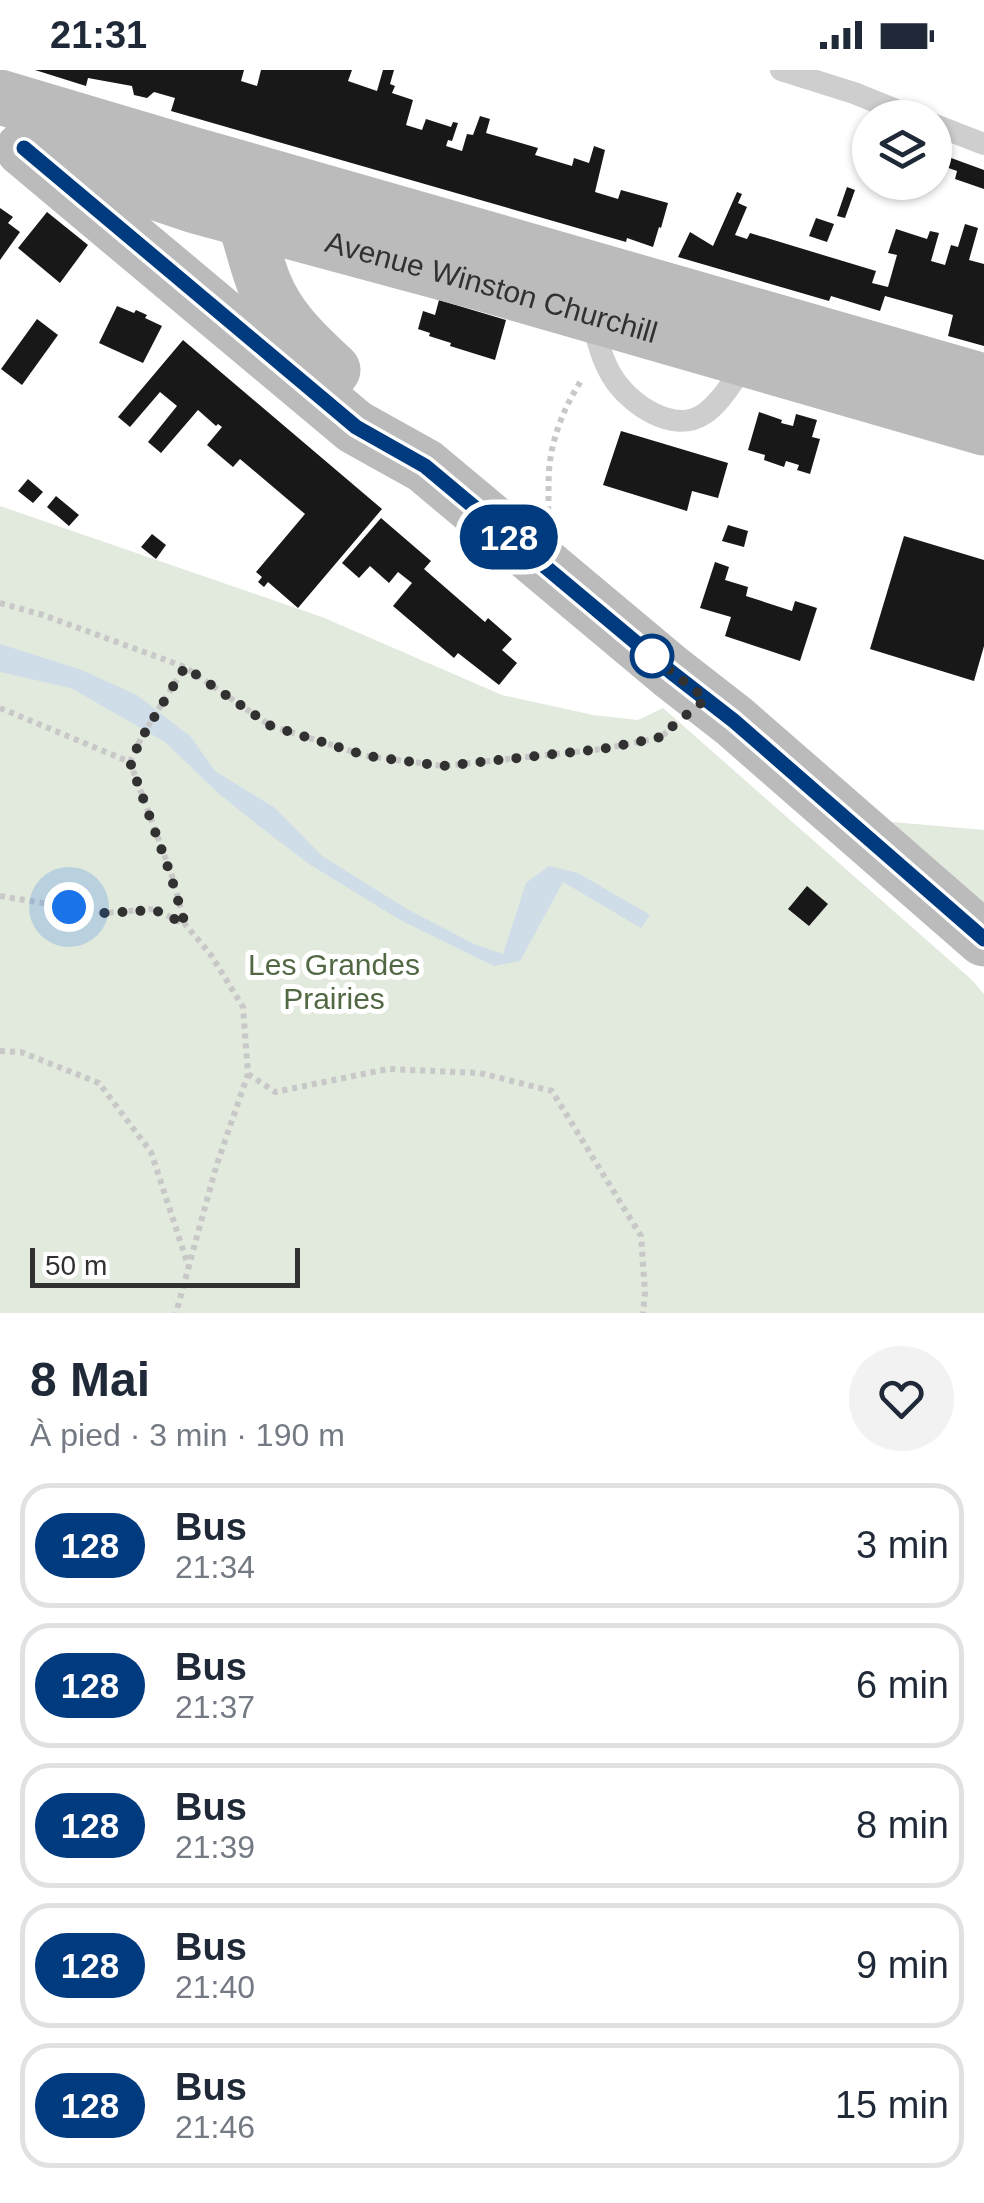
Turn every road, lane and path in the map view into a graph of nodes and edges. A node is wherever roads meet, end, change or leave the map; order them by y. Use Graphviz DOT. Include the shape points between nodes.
graph roads {
  1 [pos="781,70"];
  2 [pos="0,97"];
  3 [pos="870,100"];
  4 [pos="952,132"];
  5 [pos="984,144"];
  6 [pos="12,145"];
  7 [pos="195,156"];
  8 [pos="244,220"];
  9 [pos="332,243"];
  10 [pos="296,336"];
  11 [pos="596,336"];
  12 [pos="749,359"];
  13 [pos="975,416"];
  14 [pos="425,466"];
  15 [pos="539,562"];
  16 [pos="0,603"];
  17 [pos="185,667"];
  18 [pos="706,699"];
  19 [pos="0,708"];
  20 [pos="130,762"];
  21 [pos="0,896"];
  22 [pos="185,924"];
  23 [pos="984,939"];
  24 [pos="0,1051"];
  25 [pos="248,1074"];
  26 [pos="189,1268"];
  27 [pos="176,1313"];
  28 [pos="643,1313"];
  1 -- 3 [label="lane"];
  2 -- 7 [label="main road, Avenue Winston Churchill"];
  4 -- 5 [label="lane"];
  6 -- 8 [label="main road, Avenue Winston Churchill"];
  6 -- 14 [label="main road" via="356,427"];
  7 -- 8 [label="main road"];
  7 -- 13 [label="main road, Avenue Winston Churchill"];
  8 -- 9 [label="main road, Avenue Winston Churchill"];
  8 -- 10 [label="main road" via="263,280"];
  9 -- 10 [label="main road" via="302,298"];
  9 -- 11 [label="main road, Avenue Winston Churchill"];
  10 -- 14 [label="main road"];
  11 -- 12 [label="main road, Avenue Winston Churchill"];
  11 -- 12 [label="lane" via="620,388 668,419 694,420 711,408"];
  11 -- 15 [label="path" via="560,422"];
  12 -- 13 [label="main road, Avenue Winston Churchill"];
  14 -- 15 [label="main road"];
  15 -- 18 [label="main road"];
  16 -- 17 [label="path"];
  17 -- 18 [label="path" via="271,726 367,756 443,766 658,738"];
  17 -- 20 [label="path"];
  18 -- 23 [label="main road"];
  19 -- 20 [label="path"];
  20 -- 22 [label="path"];
  21 -- 22 [label="path" via="104,913 155,910"];
  22 -- 25 [label="path" via="244,1007"];
  24 -- 26 [label="path" via="21,1052 99,1084 151,1152"];
  25 -- 26 [label="path"];
  25 -- 28 [label="path" via="275,1092 388,1069 480,1073 552,1091 642,1236"];
  26 -- 27 [label="path"];
}
